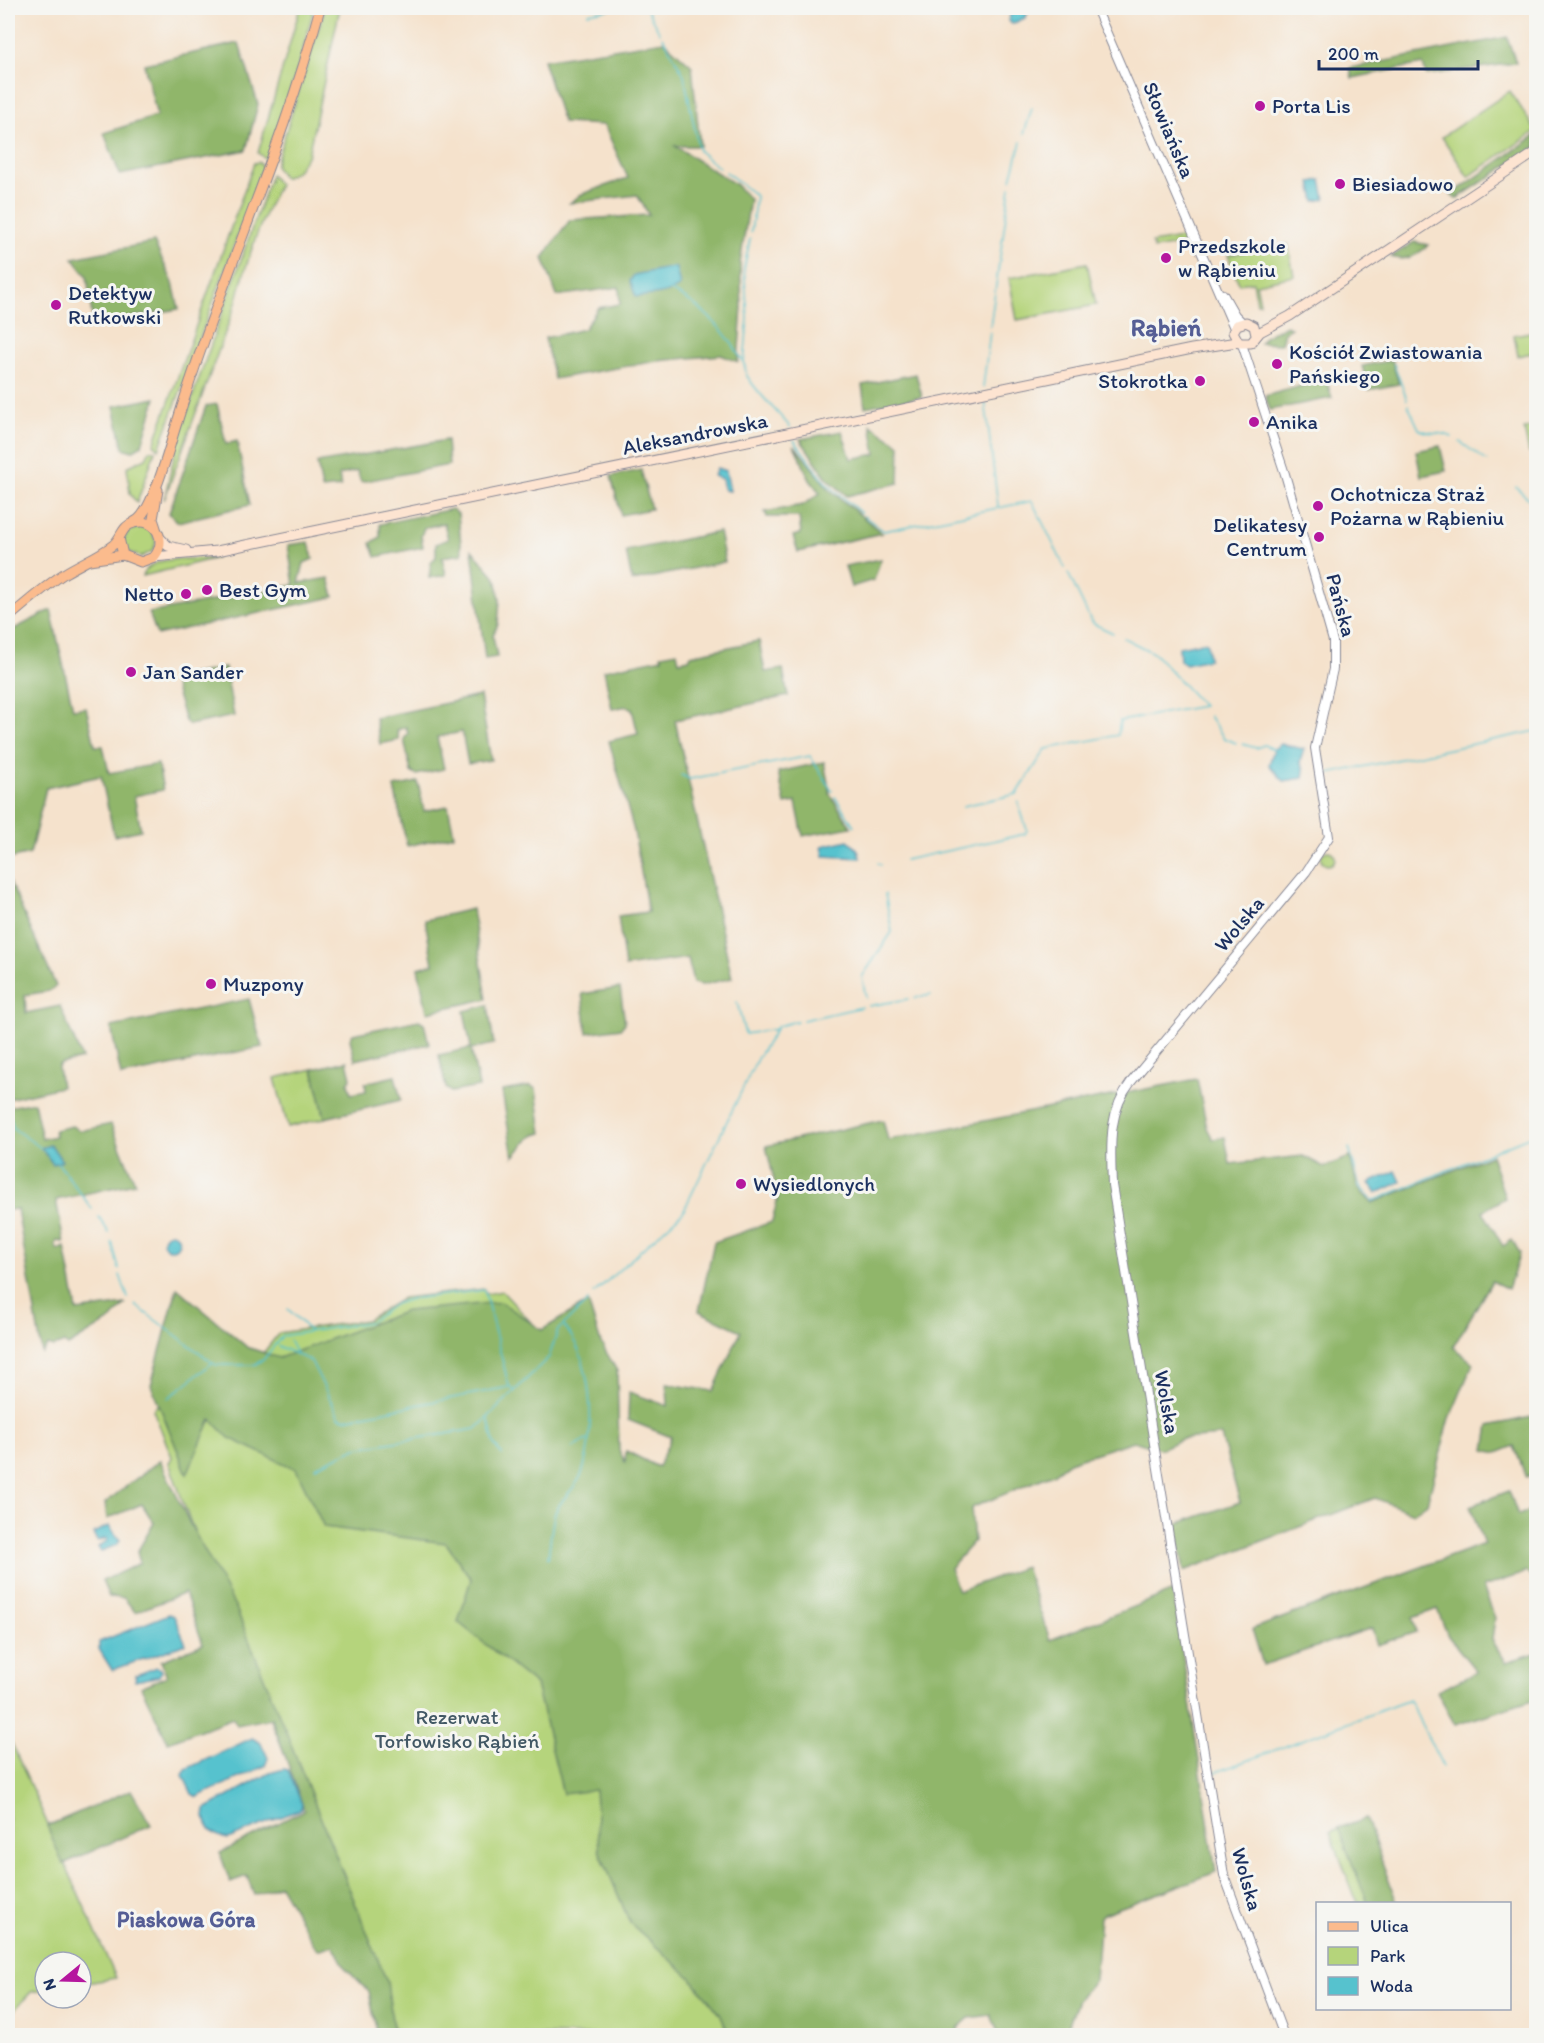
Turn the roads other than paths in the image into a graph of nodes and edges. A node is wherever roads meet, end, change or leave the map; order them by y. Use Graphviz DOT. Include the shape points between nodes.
graph roads {
  1 [pos="320,8"];
  2 [pos="1096,8"];
  3 [pos="1536,152"];
  4 [pos="1536,159"];
  5 [pos="1486,187"];
  6 [pos="1237,327"];
  7 [pos="1248,338"];
  8 [pos="1191,349"];
  9 [pos="159,481"];
  10 [pos="134,522"];
  11 [pos="156,528"];
  12 [pos="118,538"];
  13 [pos="161,539"];
  14 [pos="206,553"];
  15 [pos="123,555"];
  16 [pos="154,557"];
  17 [pos="87,561"];
  18 [pos="8,618"];
  19 [pos="1329,837"];
  20 [pos="1284,2036"];
  1 -- 9 [label="main road" via="273,156"];
  2 -- 6 [label="street, Słowiańska"];
  3 -- 5 [label="main road"];
  4 -- 5 [label="main road"];
  5 -- 7 [label="main road"];
  6 -- 7 [label="main road"];
  6 -- 7 [label="main road"];
  6 -- 8 [label="main road, Aleksandrowska"];
  7 -- 8 [label="main road, Aleksandrowska"];
  7 -- 19 [label="street, Pańska" via="1257,387 1334,648 1315,748"];
  8 -- 14 [label="main road, Aleksandrowska"];
  9 -- 10 [label="main road" via="145,514"];
  9 -- 11 [label="main road" via="153,519"];
  10 -- 11 [label="main road"];
  10 -- 12 [label="main road"];
  11 -- 13 [label="main road"];
  12 -- 15 [label="main road"];
  12 -- 17 [label="main road" via="114,545"];
  13 -- 14 [label="main road, Aleksandrowska" via="171,548"];
  13 -- 16 [label="main road"];
  14 -- 16 [label="main road, Aleksandrowska"];
  15 -- 16 [label="main road" via="141,562"];
  15 -- 17 [label="main road"];
  17 -- 18 [label="main road" via="53,581"];
  19 -- 20 [label="street, Wolska" via="1306,872 1127,1086 1116,1103 1111,1129 1112,1185 1124,1265 1220,1854 1230,1896"];
}
